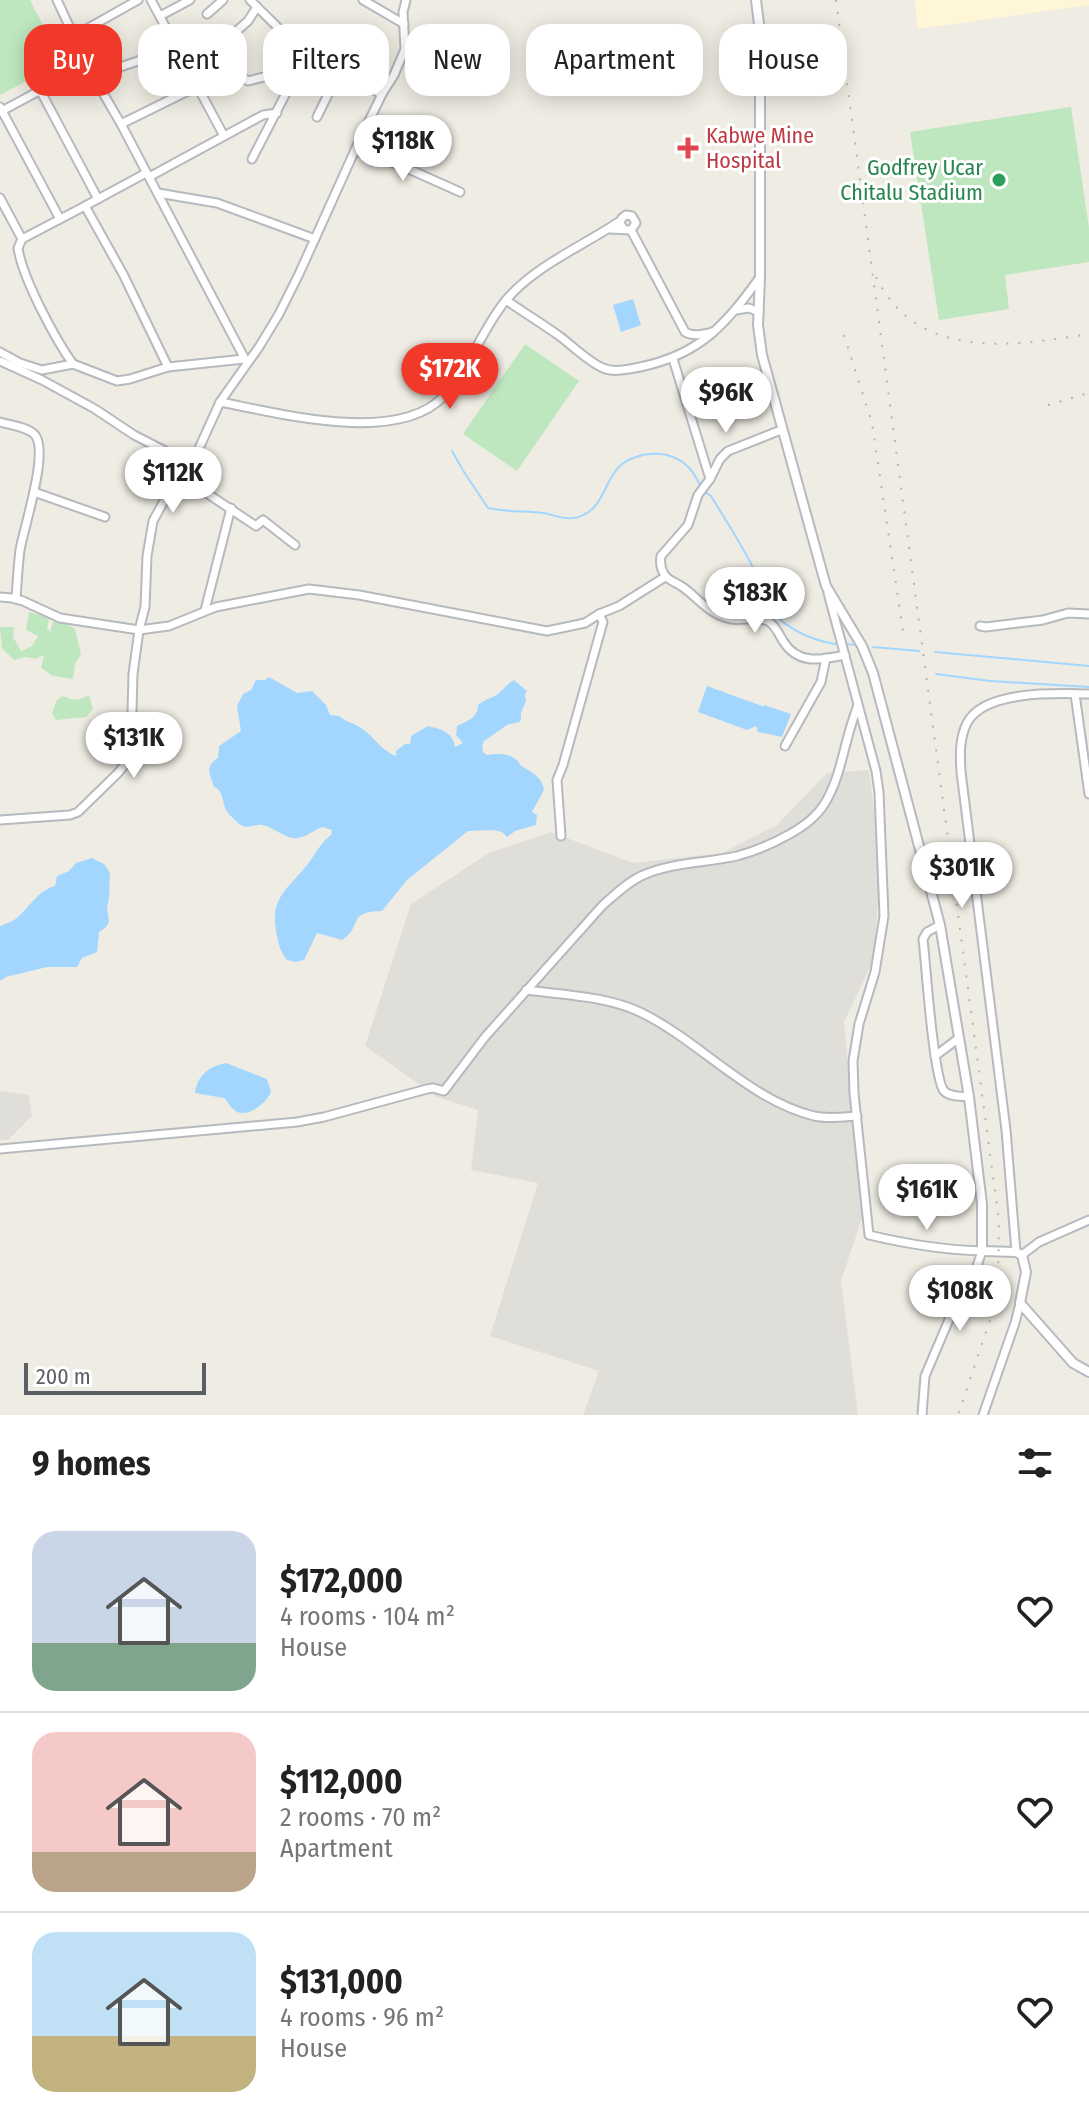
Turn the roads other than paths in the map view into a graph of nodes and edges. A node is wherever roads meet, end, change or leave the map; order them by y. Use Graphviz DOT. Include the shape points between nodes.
graph roads {
  1 [pos="57,0"];
  2 [pos="138,0"];
  3 [pos="151,0"];
  4 [pos="190,0"];
  5 [pos="223,0"];
  6 [pos="250,0"];
  7 [pos="363,0"];
  8 [pos="406,0"];
  9 [pos="756,0"];
  10 [pos="257,7"];
  11 [pos="207,14"];
  12 [pos="160,16"];
  13 [pos="68,24"];
  14 [pos="95,24"];
  15 [pos="164,24"];
  16 [pos="274,24"];
  17 [pos="404,24"];
  18 [pos="263,77"];
  19 [pos="389,85"];
  20 [pos="28,96"];
  21 [pos="43,96"];
  22 [pos="105,96"];
  23 [pos="178,96"];
  24 [pos="201,96"];
  25 [pos="285,96"];
  26 [pos="327,96"];
  27 [pos="381,96"];
  28 [pos="1,110"];
  29 [pos="277,113"];
  30 [pos="317,117"];
  31 [pos="121,124"];
  32 [pos="224,136"];
  33 [pos="355,150"];
  34 [pos="252,159"];
  35 [pos="148,175"];
  36 [pos="460,192"];
  37 [pos="158,193"];
  38 [pos="0,198"];
  39 [pos="98,199"];
  40 [pos="85,206"];
  41 [pos="60,219"];
  42 [pos="22,239"];
  43 [pos="315,239"];
  44 [pos="760,277"];
  45 [pos="506,300"];
  46 [pos="736,310"];
  47 [pos="759,312"];
  48 [pos="715,332"];
  49 [pos="0,352"];
  50 [pos="673,359"];
  51 [pos="0,361"];
  52 [pos="245,361"];
  53 [pos="73,364"];
  54 [pos="168,367"];
  55 [pos="220,402"];
  56 [pos="0,422"];
  57 [pos="781,430"];
  58 [pos="188,468"];
  59 [pos="181,476"];
  60 [pos="708,481"];
  61 [pos="34,492"];
  62 [pos="231,508"];
  63 [pos="105,517"];
  64 [pos="295,545"];
  65 [pos="665,577"];
  66 [pos="826,586"];
  67 [pos="0,597"];
  68 [pos="16,599"];
  69 [pos="205,610"];
  70 [pos="599,614"];
  71 [pos="1089,614"];
  72 [pos="980,626"];
  73 [pos="139,630"];
  74 [pos="845,655"];
  75 [pos="826,658"];
  76 [pos="1075,694"];
  77 [pos="1089,694"];
  78 [pos="858,705"];
  79 [pos="785,746"];
  80 [pos="1089,794"];
  81 [pos="0,820"];
  82 [pos="561,836"];
  83 [pos="940,925"];
  84 [pos="526,990"];
  85 [pos="959,1038"];
  86 [pos="935,1056"];
  87 [pos="969,1097"];
  88 [pos="857,1116"];
  89 [pos="0,1149"];
  90 [pos="1089,1220"];
  91 [pos="982,1251"];
  92 [pos="1019,1254"];
  93 [pos="1020,1303"];
  94 [pos="1089,1372"];
  95 [pos="922,1415"];
  96 [pos="983,1415"];
  1 -- 13 [label="street"];
  2 -- 14 [label="street"];
  3 -- 12 [label="street"];
  4 -- 12 [label="street"];
  5 -- 11 [label="street"];
  6 -- 10 [label="street"];
  7 -- 17 [label="street"];
  8 -- 17 [label="street"];
  9 -- 44 [label="street"];
  10 -- 16 [label="street"];
  10 -- 18 [label="street" via="224,42 242,77"];
  12 -- 15 [label="street"];
  17 -- 19 [label="street" via="405,49"];
  20 -- 28 [label="street"];
  21 -- 39 [label="street"];
  22 -- 31 [label="street"];
  23 -- 31 [label="street"];
  24 -- 32 [label="street"];
  25 -- 29 [label="street"];
  26 -- 30 [label="street"];
  27 -- 33 [label="street"];
  28 -- 41 [label="street"];
  29 -- 32 [label="street"];
  29 -- 34 [label="street"];
  31 -- 35 [label="street"];
  32 -- 35 [label="street"];
  33 -- 36 [label="street"];
  33 -- 43 [label="street"];
  35 -- 37 [label="street"];
  35 -- 39 [label="street"];
  37 -- 43 [label="street" via="217,203"];
  37 -- 52 [label="street"];
  38 -- 42 [label="street"];
  39 -- 40 [label="street"];
  40 -- 41 [label="street"];
  40 -- 54 [label="street"];
  41 -- 42 [label="street"];
  42 -- 53 [label="street" via="18,252 28,278"];
  43 -- 52 [label="street" via="279,314"];
  44 -- 46 [label="street"];
  44 -- 47 [label="street"];
  45 -- 48 [label="street" via="535,274 607,229 625,226 685,332"];
  45 -- 50 [label="street" via="606,370"];
  45 -- 55 [label="street" via="443,397 395,421 337,422"];
  46 -- 47 [label="street"];
  46 -- 48 [label="street"];
  47 -- 57 [label="street" via="762,355"];
  48 -- 50 [label="street"];
  49 -- 53 [label="street" via="42,370"];
  50 -- 60 [label="street"];
  51 -- 58 [label="street" via="95,409"];
  52 -- 54 [label="street"];
  52 -- 55 [label="street"];
  53 -- 54 [label="street" via="117,381"];
  55 -- 58 [label="street"];
  56 -- 61 [label="street" via="30,431 37,440"];
  57 -- 60 [label="street" via="728,451"];
  57 -- 66 [label="street"];
  58 -- 59 [label="street"];
  59 -- 62 [label="street"];
  59 -- 73 [label="street" via="153,521"];
  60 -- 65 [label="street" via="688,525 661,556"];
  61 -- 63 [label="street"];
  61 -- 68 [label="street"];
  62 -- 64 [label="street" via="256,526 263,520"];
  62 -- 69 [label="street"];
  65 -- 70 [label="street"];
  65 -- 75 [label="street" via="720,616 769,622 791,652"];
  66 -- 74 [label="street"];
  66 -- 83 [label="street" via="873,673"];
  67 -- 68 [label="street"];
  68 -- 73 [label="street" via="60,618"];
  69 -- 70 [label="street" via="309,589 547,631 585,623"];
  69 -- 73 [label="street" via="169,626"];
  70 -- 82 [label="street" via="603,622 557,780"];
  71 -- 72 [label="street"];
  73 -- 81 [label="street" via="126,765 78,812"];
  74 -- 75 [label="street"];
  74 -- 78 [label="street"];
  75 -- 79 [label="street" via="817,690"];
  76 -- 77 [label="street"];
  76 -- 80 [label="street"];
  76 -- 92 [label="street" via="1029,694 987,707 968,721 960,749"];
  78 -- 84 [label="street" via="832,791 815,817 753,851 640,876 602,906"];
  78 -- 88 [label="street" via="879,792 884,916 854,1048"];
  83 -- 85 [label="street"];
  83 -- 86 [label="street" via="923,939"];
  84 -- 88 [label="street" via="624,1005 783,1105 816,1116"];
  84 -- 89 [label="street" via="444,1091 427,1089 297,1122"];
  85 -- 86 [label="street"];
  85 -- 87 [label="street"];
  86 -- 87 [label="street" via="944,1090"];
  87 -- 91 [label="street"];
  88 -- 91 [label="street" via="869,1235 939,1250"];
  90 -- 92 [label="street"];
  91 -- 92 [label="street"];
  91 -- 95 [label="street" via="925,1376"];
  92 -- 93 [label="street" via="1026,1272"];
  93 -- 94 [label="street" via="1073,1363"];
  93 -- 96 [label="street"];
}
